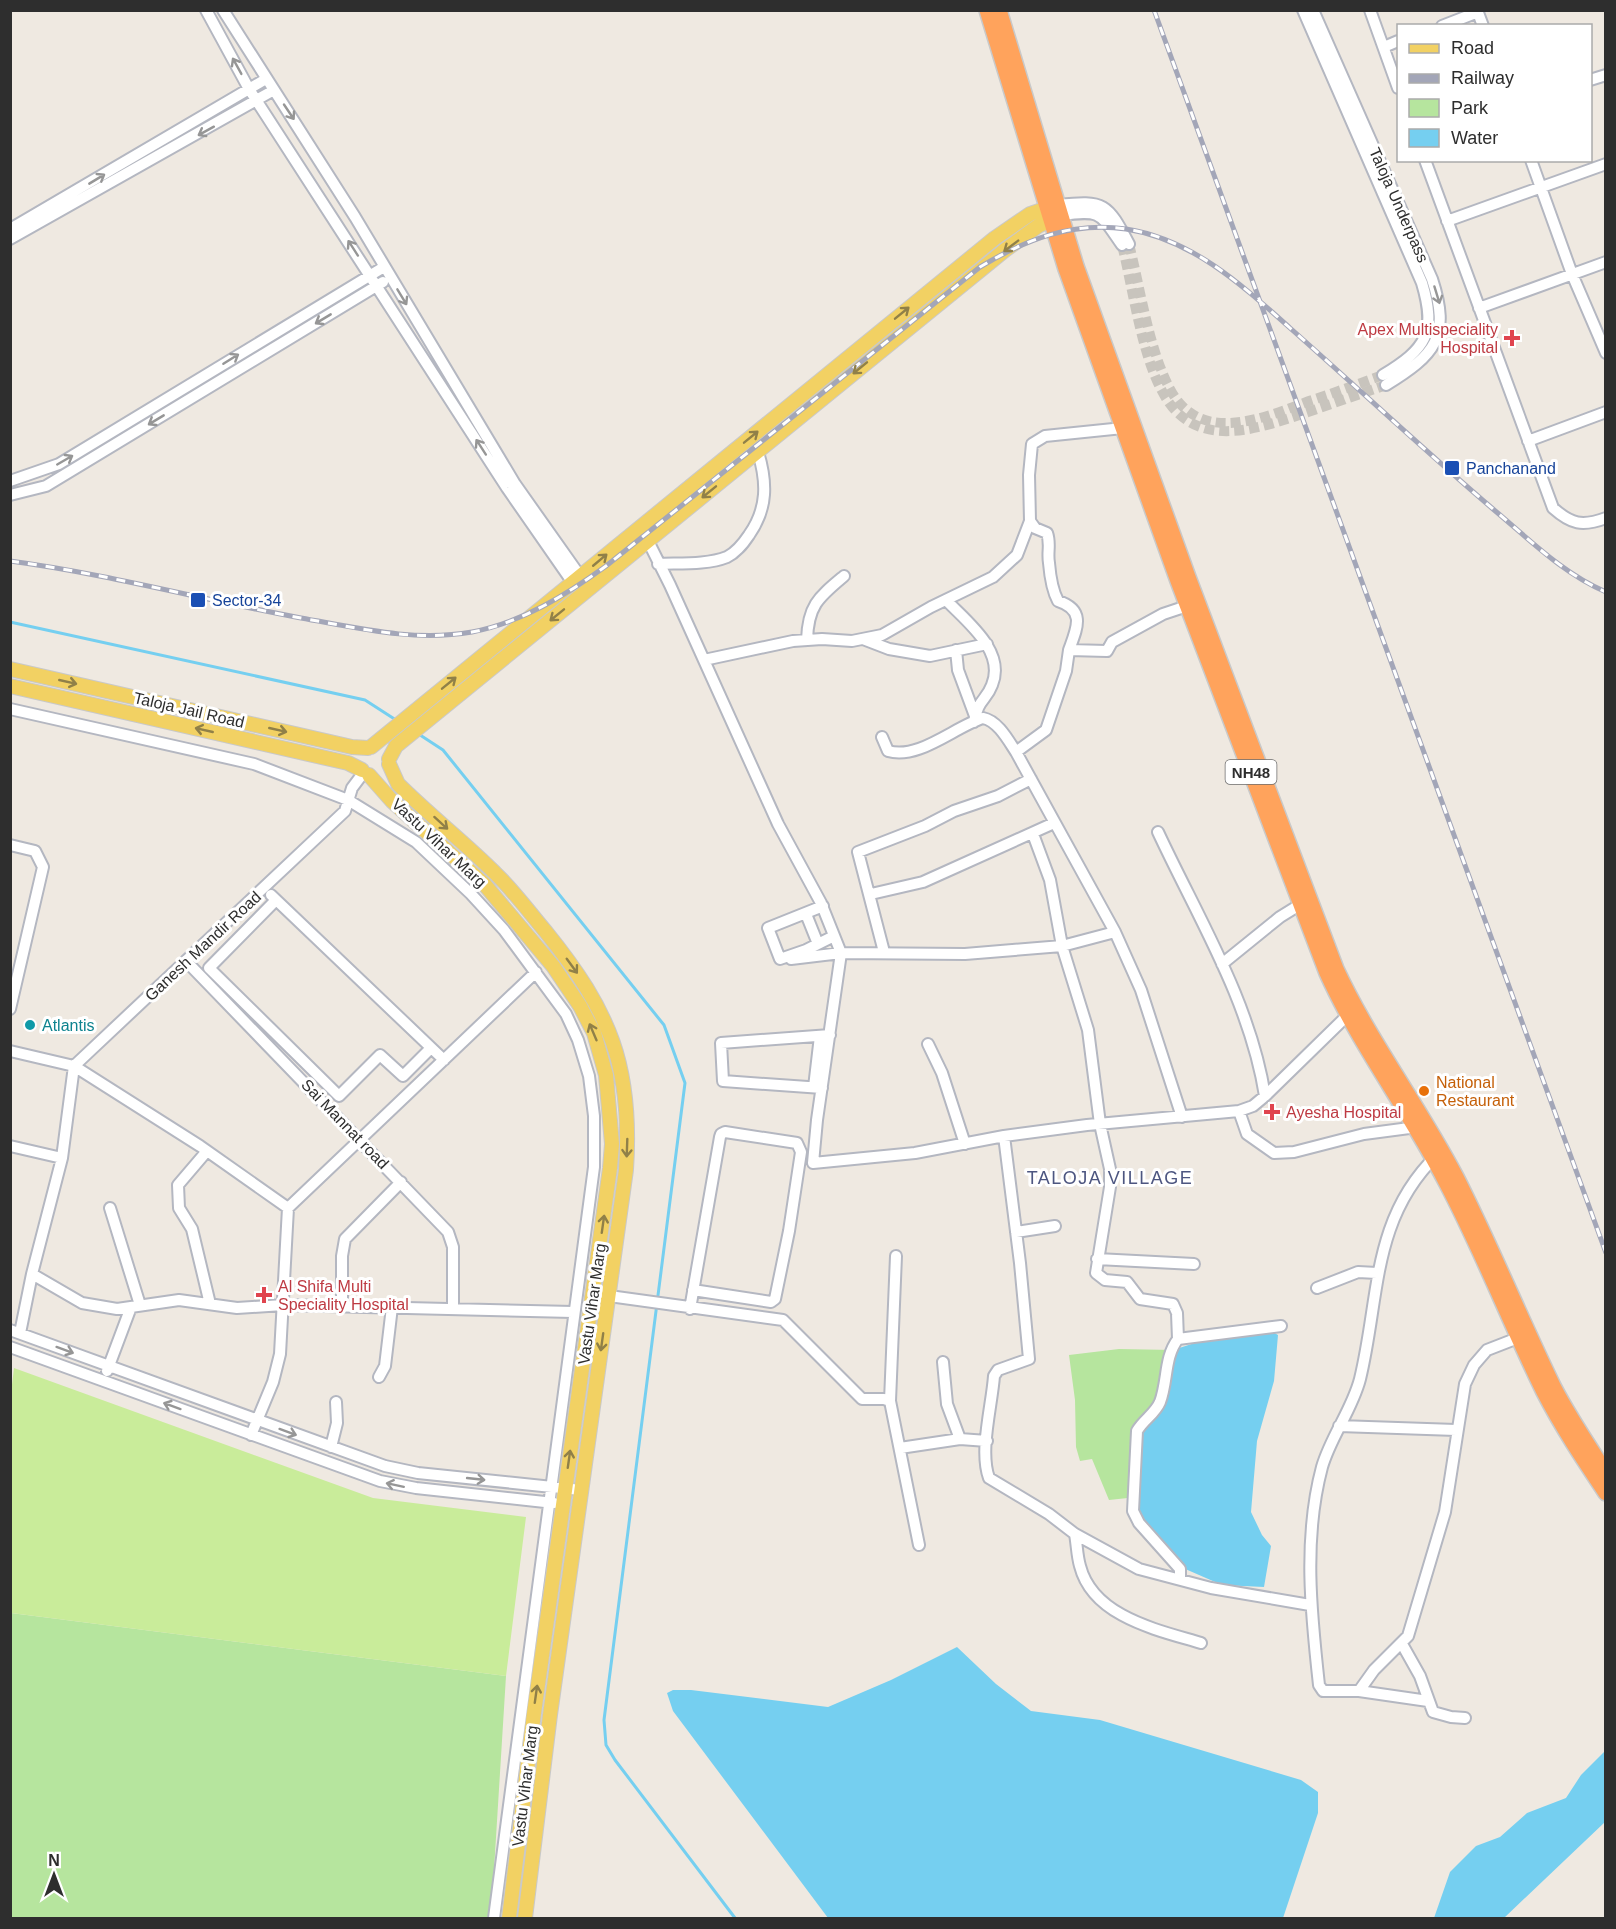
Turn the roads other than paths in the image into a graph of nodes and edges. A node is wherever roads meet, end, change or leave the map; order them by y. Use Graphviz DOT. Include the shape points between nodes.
graph roads {
  1 [pos="206,10"];
  2 [pos="223,10"];
  3 [pos="987,10"];
  4 [pos="999,10"];
  5 [pos="1303,10"];
  6 [pos="1313,10"];
  7 [pos="1370,10"];
  8 [pos="1478,11"];
  9 [pos="1447,24"];
  10 [pos="1397,42"];
  11 [pos="1384,47"];
  12 [pos="266,79"];
  13 [pos="1397,85"];
  14 [pos="249,89"];
  15 [pos="274,90"];
  16 [pos="258,102"];
  17 [pos="1430,162"];
  18 [pos="1532,162"];
  19 [pos="1605,164"];
  20 [pos="1541,188"];
  21 [pos="1054,212"];
  22 [pos="1448,221"];
  23 [pos="10,230"];
  24 [pos="10,239"];
  25 [pos="1125,244"];
  26 [pos="1605,262"];
  27 [pos="387,272"];
  28 [pos="369,274"];
  29 [pos="1572,274"];
  30 [pos="377,287"];
  31 [pos="1479,308"];
  32 [pos="1605,353"];
  33 [pos="1605,412"];
  34 [pos="1123,428"];
  35 [pos="1528,441"];
  36 [pos="758,452"];
  37 [pos="10,481"];
  38 [pos="10,495"];
  39 [pos="1605,518"];
  40 [pos="1030,521"];
  41 [pos="638,529"];
  42 [pos="648,541"];
  43 [pos="658,564"];
  44 [pos="844,576"];
  45 [pos="577,579"];
  46 [pos="946,600"];
  47 [pos="1187,606"];
  48 [pos="863,639"];
  49 [pos="807,640"];
  50 [pos="987,644"];
  51 [pos="956,650"];
  52 [pos="1069,650"];
  53 [pos="704,660"];
  54 [pos="10,669"];
  55 [pos="10,686"];
  56 [pos="10,709"];
  57 [pos="974,719"];
  58 [pos="882,737"];
  59 [pos="370,748"];
  60 [pos="1016,752"];
  61 [pos="389,762"];
  62 [pos="365,773"];
  63 [pos="1031,779"];
  64 [pos="348,800"];
  65 [pos="1054,823"];
  66 [pos="1158,832"];
  67 [pos="1032,834"];
  68 [pos="10,845"];
  69 [pos="264,889"];
  70 [pos="871,894"];
  71 [pos="276,900"];
  72 [pos="1301,904"];
  73 [pos="823,906"];
  74 [pos="806,914"];
  75 [pos="1115,932"];
  76 [pos="834,936"];
  77 [pos="818,944"];
  78 [pos="1062,946"];
  79 [pos="884,952"];
  80 [pos="841,953"];
  81 [pos="791,959"];
  82 [pos="187,962"];
  83 [pos="1222,964"];
  84 [pos="536,972"];
  85 [pos="10,1009"];
  86 [pos="1351,1012"];
  87 [pos="825,1036"];
  88 [pos="928,1044"];
  89 [pos="431,1048"];
  90 [pos="10,1051"];
  91 [pos="444,1060"];
  92 [pos="74,1066"];
  93 [pos="818,1087"];
  94 [pos="1265,1096"];
  95 [pos="1239,1111"];
  96 [pos="1182,1117"];
  97 [pos="1100,1124"];
  98 [pos="1417,1127"];
  99 [pos="1004,1136"];
  100 [pos="361,1140"];
  101 [pos="965,1144"];
  102 [pos="10,1146"];
  103 [pos="207,1151"];
  104 [pos="1438,1154"];
  105 [pos="62,1158"];
  106 [pos="401,1182"];
  107 [pos="110,1208"];
  108 [pos="288,1208"];
  109 [pos="1055,1226"];
  110 [pos="1016,1232"];
  111 [pos="896,1256"];
  112 [pos="1097,1259"];
  113 [pos="1194,1264"];
  114 [pos="1377,1273"];
  115 [pos="32,1274"];
  116 [pos="1317,1288"];
  117 [pos="693,1290"];
  118 [pos="593,1294"];
  119 [pos="609,1296"];
  120 [pos="210,1304"];
  121 [pos="283,1305"];
  122 [pos="136,1306"];
  123 [pos="342,1306"];
  124 [pos="392,1307"];
  125 [pos="453,1308"];
  126 [pos="690,1308"];
  127 [pos="573,1312"];
  128 [pos="1281,1326"];
  129 [pos="15,1332"];
  130 [pos="1523,1335"];
  131 [pos="1178,1339"];
  132 [pos="10,1347"];
  133 [pos="943,1362"];
  134 [pos="109,1366"];
  135 [pos="379,1377"];
  136 [pos="103,1380"];
  137 [pos="204,1401"];
  138 [pos="890,1401"];
  139 [pos="336,1402"];
  140 [pos="197,1415"];
  141 [pos="258,1421"];
  142 [pos="1339,1426"];
  143 [pos="1456,1430"];
  144 [pos="251,1435"];
  145 [pos="960,1439"];
  146 [pos="987,1441"];
  147 [pos="331,1447"];
  148 [pos="900,1448"];
  149 [pos="1605,1473"];
  150 [pos="550,1487"];
  151 [pos="565,1488"];
  152 [pos="581,1490"];
  153 [pos="1605,1493"];
  154 [pos="548,1503"];
  155 [pos="563,1504"];
  156 [pos="579,1506"];
  157 [pos="1075,1534"];
  158 [pos="919,1545"];
  159 [pos="1180,1580"];
  160 [pos="1310,1605"];
  161 [pos="1201,1643"];
  162 [pos="1402,1644"];
  163 [pos="1359,1690"];
  164 [pos="1428,1701"];
  165 [pos="1465,1718"];
  166 [pos="494,1918"];
  167 [pos="509,1918"];
  168 [pos="525,1918"];
  14 -- 1 [label="street, one-way"];
  2 -- 12 [label="street"];
  3 -- 21 [label="highway, NH48"];
  4 -- 21 [label="highway, NH48"];
  6 -- 5 [label="street, Taloja Underpass, one-way" via="1440,303 1441,324 1432,348 1415,367 1384,380 1424,343 1430,323 1429,305"];
  7 -- 11 [label="street"];
  8 -- 9 [label="street"];
  10 -- 11 [label="street"];
  11 -- 13 [label="street"];
  12 -- 14 [label="street"];
  12 -- 15 [label="street"];
  14 -- 16 [label="street"];
  23 -- 14 [label="street, one-way"];
  15 -- 16 [label="street"];
  15 -- 27 [label="street, one-way"];
  16 -- 24 [label="street, one-way"];
  28 -- 16 [label="street, one-way"];
  17 -- 22 [label="street"];
  18 -- 20 [label="street"];
  19 -- 20 [label="street"];
  20 -- 22 [label="street"];
  20 -- 29 [label="street"];
  21 -- 25 [label="street" via="1095,203 1107,208 1115,217"];
  21 -- 34 [label="highway, NH48"];
  21 -- 36 [label="main road, one-way"];
  41 -- 21 [label="main road, one-way" via="1013,224"];
  21 -- 86 [label="highway, NH48"];
  22 -- 31 [label="street"];
  26 -- 29 [label="street"];
  27 -- 28 [label="street"];
  27 -- 30 [label="street"];
  27 -- 45 [label="street, one-way"];
  28 -- 30 [label="street"];
  37 -- 28 [label="street, one-way" via="59,464"];
  29 -- 31 [label="street"];
  29 -- 32 [label="street"];
  30 -- 38 [label="street, one-way" via="46,486"];
  45 -- 30 [label="street, one-way" via="507,488"];
  31 -- 35 [label="street"];
  33 -- 35 [label="street"];
  34 -- 40 [label="street" via="1045,436 1032,444"];
  34 -- 47 [label="highway, NH48"];
  35 -- 39 [label="street" via="1553,508 1569,522 1592,523"];
  36 -- 42 [label="main road, one-way"];
  36 -- 43 [label="street" via="765,475 764,505 758,522 740,548 726,557"];
  40 -- 46 [label="street" via="1017,555 993,577"];
  40 -- 52 [label="street" via="1047,533 1051,543 1049,563 1058,601 1076,611 1077,627"];
  41 -- 42 [label="street"];
  45 -- 41 [label="main road, one-way"];
  42 -- 43 [label="street"];
  42 -- 61 [label="main road, one-way" via="396,746"];
  43 -- 53 [label="street"];
  44 -- 49 [label="street" via="817,599 808,619"];
  59 -- 45 [label="main road, one-way"];
  46 -- 48 [label="street" via="882,635"];
  46 -- 50 [label="street"];
  47 -- 52 [label="street" via="1163,614 1112,642 1107,651"];
  47 -- 72 [label="highway, NH48"];
  48 -- 49 [label="street"];
  48 -- 51 [label="street" via="888,649 930,656"];
  49 -- 53 [label="street"];
  50 -- 51 [label="street"];
  50 -- 57 [label="street" via="996,669 992,687 977,705"];
  51 -- 57 [label="street" via="958,670"];
  52 -- 60 [label="street" via="1046,730"];
  53 -- 73 [label="street" via="778,824"];
  54 -- 59 [label="main road, Taloja Jail Road, one-way"];
  62 -- 55 [label="main road, Taloja Jail Road, one-way" via="348,763"];
  56 -- 64 [label="street" via="254,764"];
  57 -- 58 [label="street" via="923,747 898,754 888,751"];
  57 -- 60 [label="street" via="988,719"];
  59 -- 61 [label="main road" via="382,749"];
  59 -- 62 [label="main road" via="360,759"];
  60 -- 63 [label="street"];
  61 -- 62 [label="main road" via="380,775"];
  61 -- 119 [label="main road, one-way" via="398,784 519,899 588,987 609,1027 622,1072 628,1144"];
  62 -- 64 [label="street, Ganesh Mandir Road" via="355,782"];
  118 -- 62 [label="main road, Vastu Vihar Marg, one-way" via="612,1144 606,1075 594,1033 553,966 496,897"];
  63 -- 65 [label="street"];
  63 -- 70 [label="street" via="998,796 860,850"];
  64 -- 69 [label="street, Ganesh Mandir Road" via="345,812"];
  64 -- 84 [label="street" via="399,830 433,857 504,930"];
  65 -- 67 [label="street"];
  65 -- 75 [label="street"];
  66 -- 83 [label="street"];
  67 -- 70 [label="street" via="923,882"];
  67 -- 78 [label="street" via="1050,880"];
  68 -- 85 [label="street" via="35,851 43,867"];
  69 -- 71 [label="street"];
  69 -- 82 [label="street, Ganesh Mandir Road"];
  70 -- 79 [label="street"];
  71 -- 89 [label="street"];
  71 -- 89 [label="street" via="209,968 339,1096 380,1055 403,1076"];
  72 -- 83 [label="street"];
  72 -- 86 [label="highway, NH48" via="1327,973"];
  73 -- 74 [label="street"];
  73 -- 76 [label="street"];
  74 -- 77 [label="street"];
  74 -- 77 [label="street" via="768,928 780,959"];
  75 -- 78 [label="street"];
  75 -- 96 [label="street" via="1141,990"];
  76 -- 77 [label="street"];
  76 -- 80 [label="street"];
  78 -- 79 [label="street" via="965,954"];
  78 -- 97 [label="street" via="1088,1030"];
  79 -- 80 [label="street"];
  80 -- 81 [label="street"];
  80 -- 87 [label="street"];
  82 -- 92 [label="street, Ganesh Mandir Road"];
  82 -- 100 [label="street, Sai Mannat road"];
  83 -- 94 [label="street" via="1254,1042"];
  84 -- 91 [label="street"];
  84 -- 127 [label="street" via="572,1027 592,1093 594,1167"];
  86 -- 94 [label="street"];
  86 -- 98 [label="highway, NH48"];
  86 -- 104 [label="highway, NH48"];
  87 -- 93 [label="street"];
  87 -- 93 [label="street" via="721,1043 723,1081"];
  88 -- 101 [label="street" via="942,1073"];
  89 -- 91 [label="street"];
  90 -- 92 [label="street"];
  91 -- 100 [label="street"];
  92 -- 103 [label="street"];
  92 -- 105 [label="street"];
  93 -- 101 [label="street" via="813,1162 915,1153"];
  94 -- 95 [label="street"];
  95 -- 96 [label="street"];
  95 -- 98 [label="street" via="1247,1134 1274,1153"];
  96 -- 97 [label="street"];
  97 -- 99 [label="street"];
  97 -- 112 [label="street" via="1110,1187"];
  98 -- 104 [label="highway, NH48"];
  99 -- 101 [label="street"];
  99 -- 110 [label="street"];
  100 -- 106 [label="street, Sai Mannat road"];
  100 -- 108 [label="street"];
  102 -- 105 [label="street"];
  103 -- 108 [label="street"];
  103 -- 120 [label="street" via="178,1185 179,1208 192,1228"];
  104 -- 114 [label="street" via="1399,1204"];
  104 -- 130 [label="highway, NH48"];
  105 -- 115 [label="street"];
  106 -- 123 [label="street" via="345,1239"];
  106 -- 125 [label="street, Sai Mannat road" via="452,1240"];
  107 -- 122 [label="street"];
  108 -- 121 [label="street"];
  109 -- 110 [label="street"];
  110 -- 146 [label="street" via="1029,1359 999,1370 994,1376"];
  111 -- 138 [label="street"];
  112 -- 113 [label="street"];
  112 -- 131 [label="street" via="1096,1273 1106,1280 1128,1282 1140,1299 1173,1304"];
  114 -- 116 [label="street" via="1358,1272"];
  114 -- 142 [label="street" via="1359,1382"];
  115 -- 122 [label="street" via="82,1303 117,1309"];
  115 -- 129 [label="street"];
  117 -- 117 [label="street" via="721,1134 797,1143 801,1152 775,1299 771,1302"];
  117 -- 126 [label="street"];
  118 -- 119 [label="street"];
  151 -- 118 [label="main road, Vastu Vihar Marg, one-way"];
  119 -- 126 [label="street"];
  119 -- 152 [label="main road, one-way"];
  120 -- 121 [label="street" via="253,1309"];
  120 -- 122 [label="street" via="179,1300"];
  121 -- 123 [label="street"];
  121 -- 141 [label="street" via="278,1368"];
  122 -- 134 [label="street"];
  123 -- 124 [label="street"];
  124 -- 125 [label="street"];
  124 -- 135 [label="street" via="385,1366"];
  125 -- 127 [label="street"];
  126 -- 138 [label="street" via="783,1320 862,1399"];
  127 -- 150 [label="street"];
  128 -- 131 [label="street"];
  129 -- 134 [label="street, one-way"];
  130 -- 143 [label="street" via="1486,1350 1474,1365 1465,1384"];
  130 -- 149 [label="highway, NH48"];
  130 -- 153 [label="highway, NH48" via="1545,1394"];
  131 -- 159 [label="street" via="1170,1349 1164,1390 1156,1410 1137,1431 1132,1497 1138,1523 1180,1569"];
  132 -- 136 [label="street"];
  133 -- 145 [label="street" via="947,1404"];
  134 -- 136 [label="street"];
  134 -- 137 [label="street"];
  140 -- 136 [label="street, one-way"];
  137 -- 140 [label="street"];
  137 -- 141 [label="street"];
  138 -- 148 [label="street"];
  139 -- 147 [label="street" via="337,1423"];
  140 -- 144 [label="street"];
  141 -- 144 [label="street"];
  141 -- 147 [label="street, one-way"];
  142 -- 143 [label="street"];
  142 -- 160 [label="street" via="1323,1465 1312,1518"];
  143 -- 162 [label="street" via="1446,1512 1408,1636"];
  154 -- 144 [label="street, one-way" via="391,1485"];
  145 -- 146 [label="street"];
  145 -- 148 [label="street"];
  146 -- 157 [label="street" via="989,1478"];
  147 -- 150 [label="street, one-way" via="405,1471"];
  148 -- 158 [label="street"];
  150 -- 151 [label="street"];
  150 -- 154 [label="street"];
  151 -- 152 [label="street"];
  151 -- 155 [label="main road, Vastu Vihar Marg"];
  152 -- 156 [label="main road"];
  154 -- 155 [label="street"];
  154 -- 166 [label="street"];
  155 -- 156 [label="street"];
  167 -- 155 [label="main road, Vastu Vihar Marg, one-way"];
  156 -- 168 [label="main road"];
  157 -- 159 [label="street" via="1139,1569"];
  157 -- 161 [label="street" via="1080,1568 1106,1606 1131,1620"];
  159 -- 160 [label="street"];
  160 -- 163 [label="street" via="1321,1688"];
  162 -- 163 [label="street"];
  162 -- 164 [label="street" via="1420,1676"];
  163 -- 164 [label="street"];
  164 -- 165 [label="street" via="1433,1712"];
}
